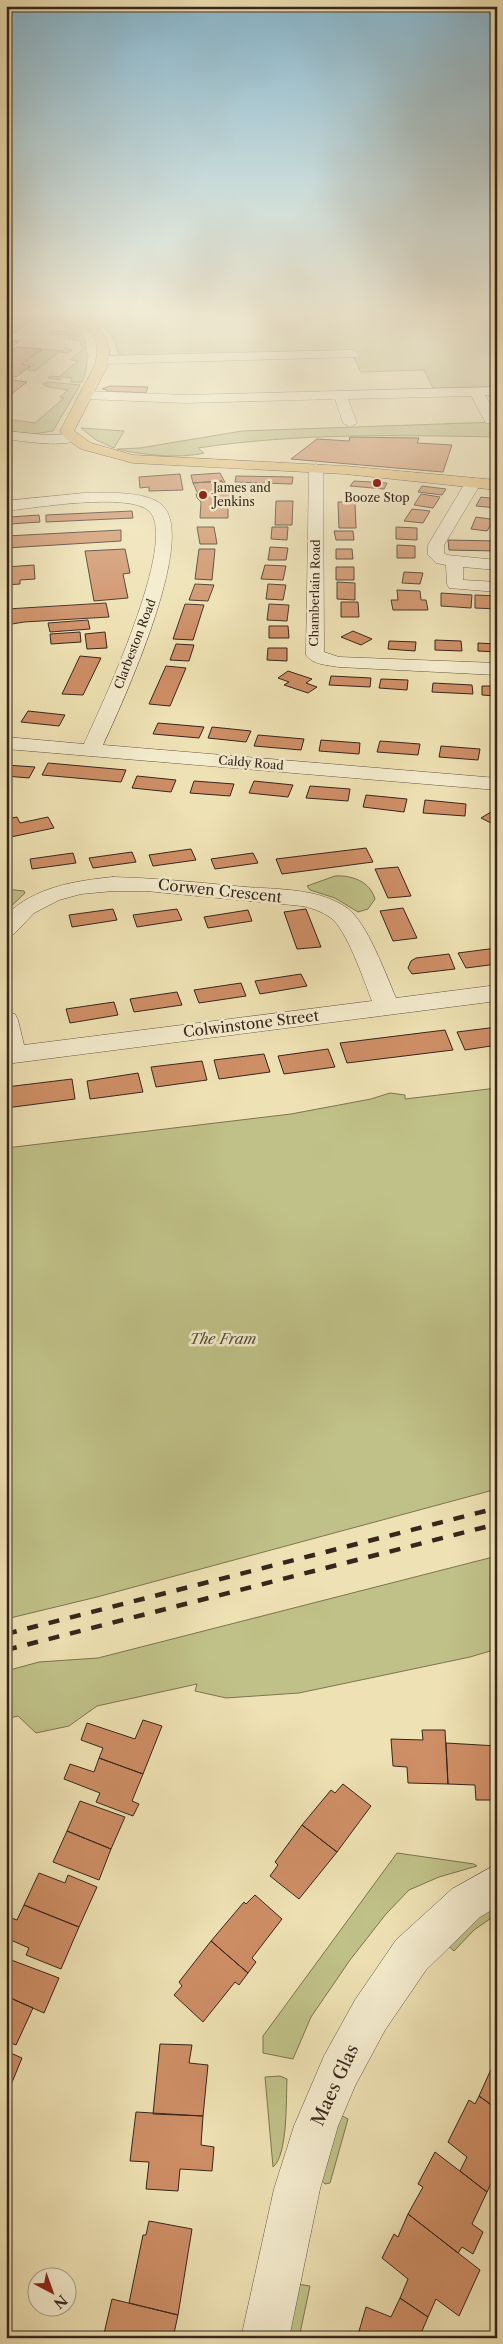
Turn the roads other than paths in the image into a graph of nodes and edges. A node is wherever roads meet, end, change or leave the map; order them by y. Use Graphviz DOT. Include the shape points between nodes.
graph roads {
  1 [pos="71,421"];
  2 [pos="6,436"];
  3 [pos="72,438"];
  4 [pos="316,468"];
  5 [pos="473,483"];
  6 [pos="497,485"];
  7 [pos="6,506"];
  8 [pos="446,559"];
  9 [pos="497,565"];
  10 [pos="497,587"];
  11 [pos="497,669"];
  12 [pos="6,743"];
  13 [pos="91,750"];
  14 [pos="497,784"];
  15 [pos="6,929"];
  16 [pos="497,993"];
  17 [pos="386,1007"];
  18 [pos="6,1020"];
  19 [pos="10,1055"];
  20 [pos="497,1884"];
  21 [pos="265,2338"];
  1 -- 3 [label="main road" via="67,432"];
  2 -- 3 [label="street"];
  3 -- 4 [label="main road" via="124,458"];
  4 -- 5 [label="main road"];
  4 -- 11 [label="street, Chamberlain Road" via="315,655 338,662"];
  5 -- 6 [label="main road"];
  5 -- 8 [label="street" via="436,545 435,550"];
  7 -- 13 [label="street, Clarbeston Road" via="119,498 148,504 160,511 163,517 163,552 153,598 137,645"];
  8 -- 9 [label="street"];
  8 -- 10 [label="street" via="455,584"];
  12 -- 13 [label="street, Caldy Road"];
  13 -- 14 [label="street, Caldy Road"];
  15 -- 17 [label="street, Corwen Crescent" via="20,913 41,900 70,890 107,884 144,884 298,900 329,908 349,922"];
  16 -- 17 [label="street, Colwinstone Street"];
  17 -- 19 [label="street, Colwinstone Street"];
  18 -- 19 [label="street"];
  20 -- 21 [label="street, Maes Glas" via="466,1903 411,1955 370,2015 339,2071 316,2126 297,2189"];
}
